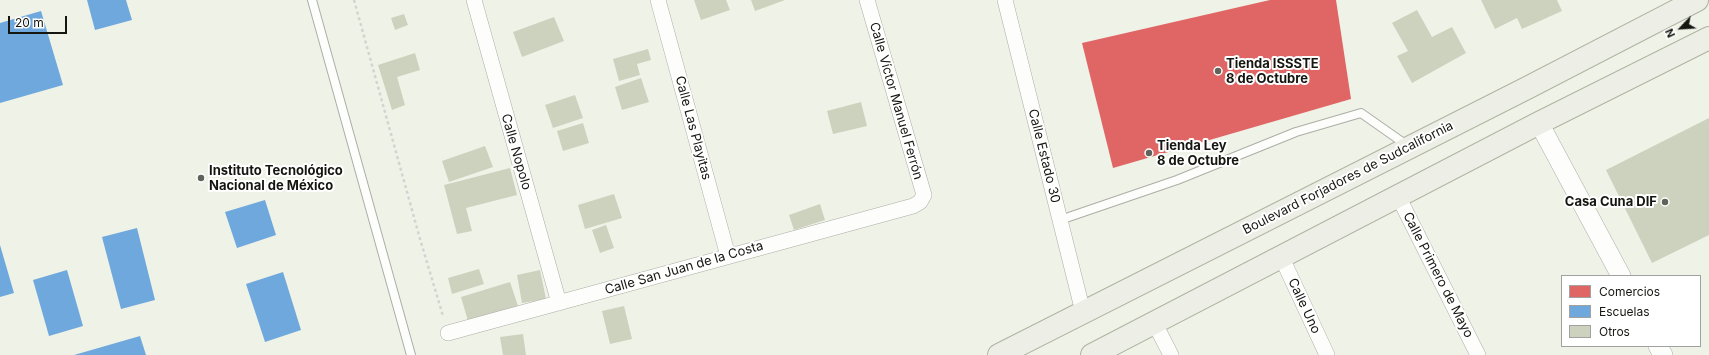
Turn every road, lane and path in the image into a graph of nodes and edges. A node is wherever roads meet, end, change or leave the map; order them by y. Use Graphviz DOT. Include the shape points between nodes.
graph roads {
  1 [pos="312,0"];
  2 [pos="354,0"];
  3 [pos="474,0"];
  4 [pos="658,0"];
  5 [pos="867,0"];
  6 [pos="1005,0"];
  7 [pos="1697,0"];
  8 [pos="1709,38"];
  9 [pos="1539,122"];
  10 [pos="1410,147"];
  11 [pos="1398,196"];
  12 [pos="920,202"];
  13 [pos="1060,220"];
  14 [pos="728,256"];
  15 [pos="1281,256"];
  16 [pos="1620,275"];
  17 [pos="559,303"];
  18 [pos="1083,312"];
  19 [pos="1154,322"];
  20 [pos="448,333"];
  21 [pos="411,355"];
  22 [pos="999,355"];
  23 [pos="1092,355"];
  24 [pos="1171,355"];
  25 [pos="1327,355"];
  26 [pos="1478,355"];
  1 -- 21 [label="lane"];
  2 -- 20 [label="path"];
  3 -- 17 [label="street, Calle Nopolo"];
  4 -- 14 [label="street, Calle Las Playitas"];
  5 -- 12 [label="street, Calle Víctor Manuel Ferrón" via="924,195"];
  6 -- 13 [label="street, Calle Estado 30"];
  7 -- 10 [label="main road, Boulevard Forjadores de Sudcalifornia"];
  8 -- 9 [label="main road"];
  9 -- 11 [label="main road"];
  9 -- 16 [label="street"];
  10 -- 13 [label="lane" via="1361,113 1296,132 1177,180"];
  10 -- 18 [label="main road, Boulevard Forjadores de Sudcalifornia"];
  11 -- 15 [label="main road"];
  11 -- 26 [label="street, Calle Primero de Mayo"];
  12 -- 14 [label="street, Calle San Juan de la Costa"];
  13 -- 18 [label="street, Calle Estado 30"];
  14 -- 17 [label="street, Calle San Juan de la Costa"];
  15 -- 19 [label="main road"];
  15 -- 25 [label="street, Calle Uno"];
  17 -- 20 [label="street, Calle San Juan de la Costa"];
  18 -- 22 [label="main road, Boulevard Forjadores de Sudcalifornia"];
  19 -- 23 [label="main road"];
  19 -- 24 [label="street"];
}
